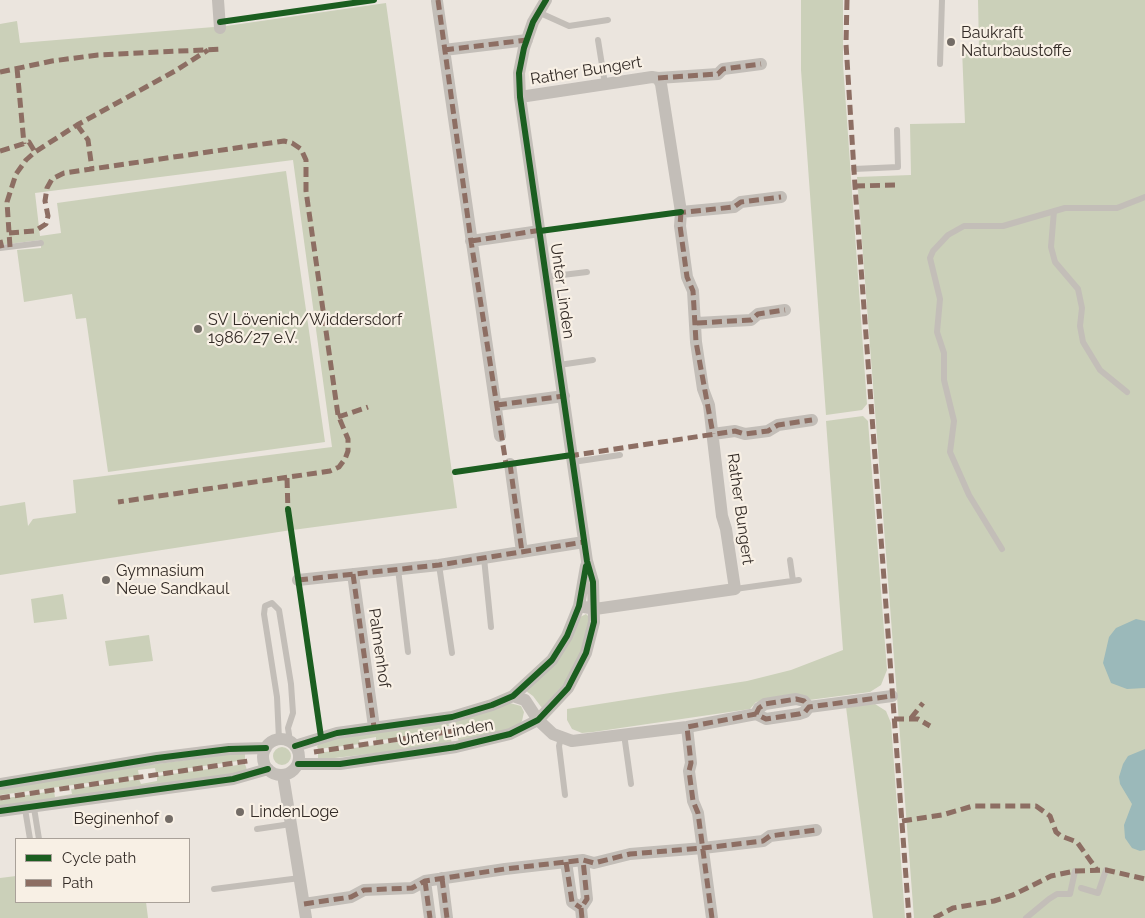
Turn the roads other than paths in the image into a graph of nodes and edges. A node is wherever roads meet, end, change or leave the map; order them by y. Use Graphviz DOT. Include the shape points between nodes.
graph roads {
  1 [pos="218,0"];
  2 [pos="546,0"];
  3 [pos="942,0"];
  4 [pos="437,1"];
  5 [pos="538,12"];
  6 [pos="608,20"];
  7 [pos="220,28"];
  8 [pos="527,40"];
  9 [pos="598,40"];
  10 [pos="444,50"];
  11 [pos="761,64"];
  12 [pos="940,64"];
  13 [pos="658,78"];
  14 [pos="605,84"];
  15 [pos="520,97"];
  16 [pos="897,130"];
  17 [pos="854,169"];
  18 [pos="781,197"];
  19 [pos="1145,197"];
  20 [pos="1054,211"];
  21 [pos="681,212"];
  22 [pos="540,231"];
  23 [pos="471,241"];
  24 [pos="41,243"];
  25 [pos="0,248"];
  26 [pos="587,272"];
  27 [pos="546,277"];
  28 [pos="785,310"];
  29 [pos="697,323"];
  30 [pos="593,360"];
  31 [pos="559,365"];
  32 [pos="1127,392"];
  33 [pos="564,396"];
  34 [pos="497,406"];
  35 [pos="812,420"];
  36 [pos="713,434"];
  37 [pos="500,436"];
  38 [pos="620,455"];
  39 [pos="573,462"];
  40 [pos="510,464"];
  41 [pos="584,542"];
  42 [pos="1002,549"];
  43 [pos="522,552"];
  44 [pos="484,558"];
  45 [pos="790,560"];
  46 [pos="587,561"];
  47 [pos="439,565"];
  48 [pos="398,569"];
  49 [pos="353,574"];
  50 [pos="298,580"];
  51 [pos="735,589"];
  52 [pos="579,606"];
  53 [pos="595,609"];
  54 [pos="491,627"];
  55 [pos="408,652"];
  56 [pos="452,653"];
  57 [pos="512,696"];
  58 [pos="892,696"];
  59 [pos="538,720"];
  60 [pos="374,727"];
  61 [pos="686,727"];
  62 [pos="624,734"];
  63 [pos="561,738"];
  64 [pos="288,742"];
  65 [pos="266,748"];
  66 [pos="298,764"];
  67 [pos="268,769"];
  68 [pos="283,775"];
  69 [pos="0,784"];
  70 [pos="631,784"];
  71 [pos="565,795"];
  72 [pos="30,808"];
  73 [pos="0,811"];
  74 [pos="291,824"];
  75 [pos="257,829"];
  76 [pos="816,830"];
  77 [pos="30,838"];
  78 [pos="38,838"];
  79 [pos="703,848"];
  80 [pos="583,860"];
  81 [pos="566,862"];
  82 [pos="1106,870"];
  83 [pos="1075,871"];
  84 [pos="300,878"];
  85 [pos="442,878"];
  86 [pos="425,881"];
  87 [pos="1081,888"];
  88 [pos="214,889"];
  89 [pos="304,904"];
  90 [pos="581,913"];
  91 [pos="306,918"];
  92 [pos="430,918"];
  93 [pos="447,918"];
  94 [pos="712,918"];
  95 [pos="1026,918"];
  1 -- 7 [label="street"];
  2 -- 5 [label="street, Unter Linden"];
  3 -- 12 [label="lane"];
  4 -- 10 [label="street"];
  5 -- 6 [label="lane" via="568,26"];
  5 -- 8 [label="street, Unter Linden"];
  8 -- 10 [label="street"];
  8 -- 15 [label="street, Unter Linden" via="519,73"];
  9 -- 14 [label="lane"];
  10 -- 23 [label="street"];
  11 -- 13 [label="street, Rather Bungert" via="723,69 718,74"];
  13 -- 14 [label="street, Rather Bungert"];
  13 -- 21 [label="street, Rather Bungert"];
  14 -- 15 [label="street, Rather Bungert"];
  15 -- 22 [label="street, Unter Linden"];
  16 -- 17 [label="lane" via="898,167"];
  18 -- 21 [label="street" via="741,202 734,207"];
  19 -- 20 [label="lane" via="1117,208 1085,207"];
  20 -- 32 [label="lane" via="1050,246 1056,262 1078,289 1083,342 1100,370"];
  20 -- 42 [label="lane" via="1003,226 956,228 930,258 940,299 937,332 944,353 944,380 954,421 950,452 969,495"];
  21 -- 29 [label="street, Rather Bungert" via="687,277 693,291"];
  22 -- 23 [label="street, Unter Linden"];
  22 -- 27 [label="street, Unter Linden"];
  23 -- 34 [label="street"];
  24 -- 25 [label="lane"];
  26 -- 27 [label="lane"];
  27 -- 31 [label="street, Unter Linden"];
  28 -- 29 [label="street" via="758,314 751,320"];
  29 -- 36 [label="street, Rather Bungert" via="696,342"];
  30 -- 31 [label="lane"];
  31 -- 33 [label="street, Unter Linden"];
  33 -- 34 [label="street"];
  33 -- 39 [label="street, Unter Linden"];
  34 -- 37 [label="street"];
  35 -- 36 [label="street, Rather Bungert" via="778,425 768,431"];
  36 -- 51 [label="street, Rather Bungert" via="719,497"];
  38 -- 39 [label="lane"];
  39 -- 41 [label="street, Unter Linden"];
  40 -- 43 [label="street"];
  41 -- 43 [label="street"];
  41 -- 46 [label="street, Unter Linden"];
  43 -- 44 [label="street"];
  44 -- 47 [label="street"];
  44 -- 54 [label="lane"];
  45 -- 51 [label="lane, Rather Bungert" via="796,580"];
  46 -- 52 [label="street, Unter Linden"];
  46 -- 53 [label="street, Unter Linden"];
  47 -- 48 [label="street"];
  47 -- 56 [label="lane"];
  48 -- 49 [label="street"];
  48 -- 55 [label="lane, Palmenhof"];
  49 -- 50 [label="street"];
  49 -- 60 [label="street, Palmenhof"];
  51 -- 53 [label="street, Rather Bungert"];
  52 -- 53 [label="street"];
  52 -- 57 [label="street, Unter Linden" via="567,636 552,660"];
  53 -- 59 [label="street, Unter Linden" via="590,640 578,672 568,688"];
  57 -- 59 [label="street" via="525,700"];
  57 -- 60 [label="street, Unter Linden" via="459,715"];
  58 -- 61 [label="street" via="809,707 799,714 766,719 756,714"];
  59 -- 63 [label="street"];
  59 -- 66 [label="street, Unter Linden" via="510,734 464,746 340,764"];
  60 -- 64 [label="street, Unter Linden"];
  61 -- 62 [label="street"];
  61 -- 79 [label="street" via="691,763 689,771"];
  62 -- 63 [label="street" via="572,741"];
  62 -- 70 [label="lane"];
  63 -- 71 [label="lane" via="558,746"];
  64 -- 64 [label="lane" via="293,713 291,684 280,610 272,603 265,606 264,614 277,697"];
  64 -- 65 [label="street"];
  64 -- 66 [label="street" via="299,754"];
  65 -- 67 [label="street" via="264,759"];
  65 -- 69 [label="street" via="157,758"];
  66 -- 68 [label="street" via="292,772"];
  67 -- 68 [label="street"];
  67 -- 72 [label="street" via="233,779"];
  68 -- 74 [label="street"];
  72 -- 73 [label="street"];
  72 -- 77 [label="lane"];
  72 -- 78 [label="lane"];
  74 -- 75 [label="lane"];
  74 -- 84 [label="street"];
  76 -- 79 [label="street" via="770,836 763,841"];
  79 -- 80 [label="street" via="669,852 656,850 594,863"];
  79 -- 94 [label="street"];
  80 -- 81 [label="street"];
  80 -- 90 [label="street" via="587,899"];
  81 -- 85 [label="street"];
  81 -- 90 [label="street" via="572,902"];
  82 -- 87 [label="lane" via="1098,893"];
  83 -- 95 [label="lane" via="1070,894 1057,894"];
  84 -- 88 [label="lane"];
  84 -- 89 [label="street"];
  85 -- 86 [label="street"];
  85 -- 93 [label="street"];
  86 -- 89 [label="street" via="412,888 364,890 351,897"];
  86 -- 92 [label="street"];
  89 -- 91 [label="street"];
}
